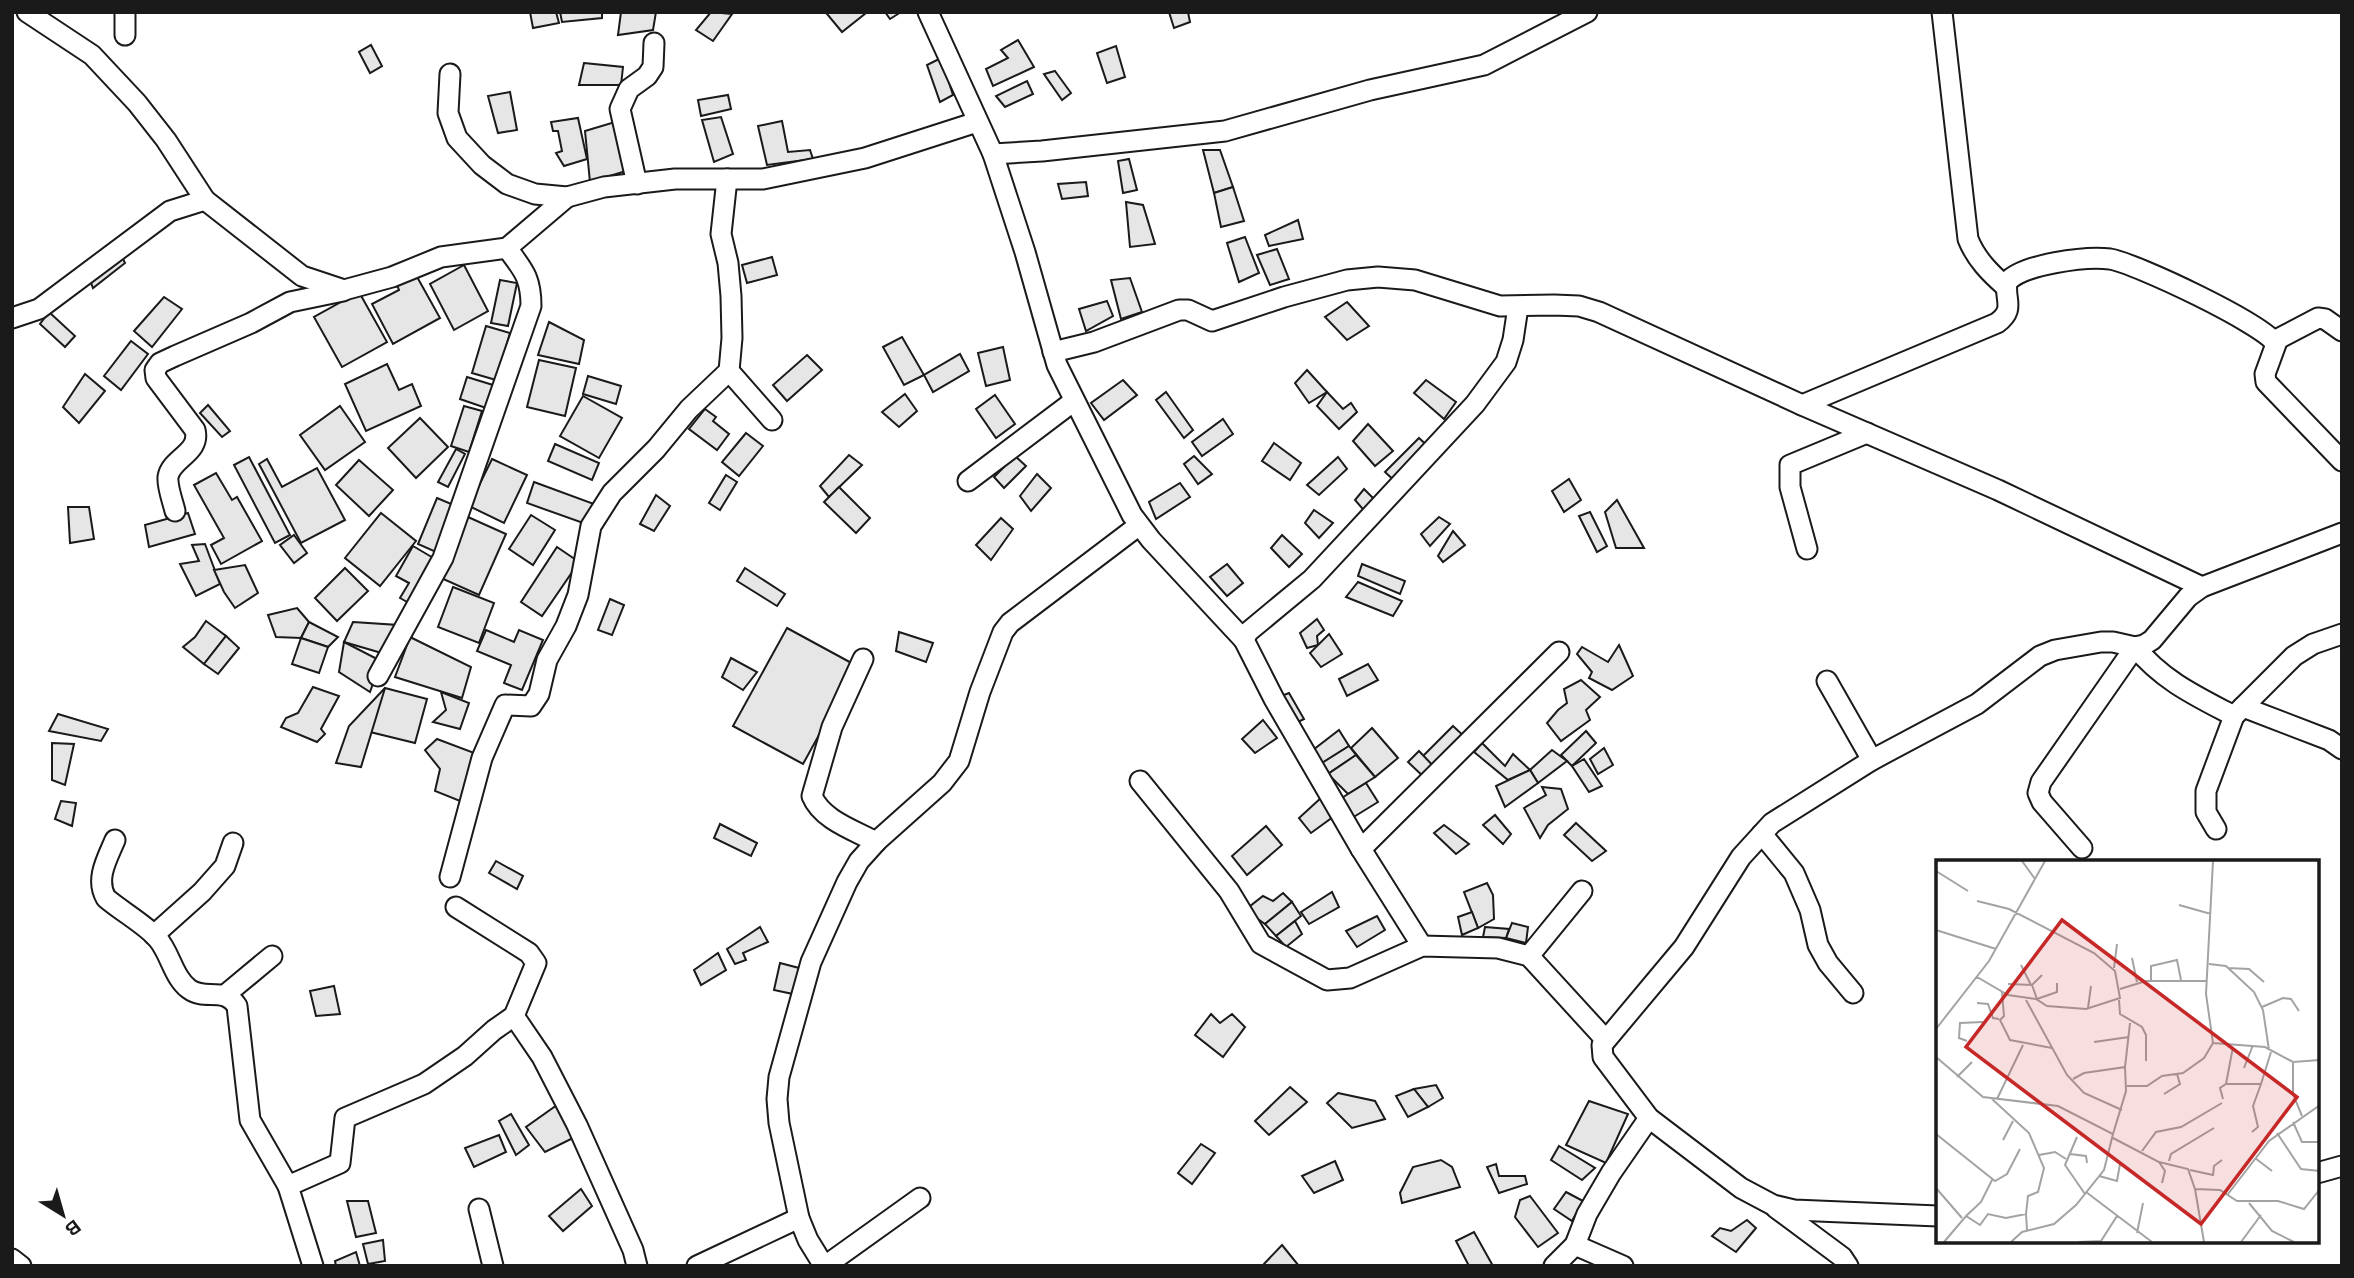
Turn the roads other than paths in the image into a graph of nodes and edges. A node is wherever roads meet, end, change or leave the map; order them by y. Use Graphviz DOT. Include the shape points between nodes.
graph roads {
  1 [pos="27,12"];
  2 [pos="125,12"];
  3 [pos="928,12"];
  4 [pos="1587,12"];
  5 [pos="1942,12"];
  6 [pos="125,35"];
  7 [pos="654,43"];
  8 [pos="450,74"];
  9 [pos="977,122"];
  10 [pos="993,154"];
  11 [pos="727,179"];
  12 [pos="637,184"];
  13 [pos="567,197"];
  14 [pos="205,200"];
  15 [pos="507,248"];
  16 [pos="2006,287"];
  17 [pos="344,290"];
  18 [pos="1518,307"];
  19 [pos="12,318"];
  20 [pos="2342,331"];
  21 [pos="2274,341"];
  22 [pos="1052,352"];
  23 [pos="729,371"];
  24 [pos="1074,401"];
  25 [pos="1802,405"];
  26 [pos="772,420"];
  27 [pos="1867,433"];
  28 [pos="2342,461"];
  29 [pos="968,481"];
  30 [pos="175,511"];
  31 [pos="1138,526"];
  32 [pos="2342,533"];
  33 [pos="1807,550"];
  34 [pos="2202,587"];
  35 [pos="2342,634"];
  36 [pos="1244,640"];
  37 [pos="2135,647"];
  38 [pos="1559,652"];
  39 [pos="863,659"];
  40 [pos="378,676"];
  41 [pos="1827,681"];
  42 [pos="2238,712"];
  43 [pos="2342,749"];
  44 [pos="1872,760"];
  45 [pos="1140,781"];
  46 [pos="2216,829"];
  47 [pos="1762,834"];
  48 [pos="115,840"];
  49 [pos="876,842"];
  50 [pos="233,843"];
  51 [pos="2082,848"];
  52 [pos="1361,849"];
  53 [pos="450,877"];
  54 [pos="1582,891"];
  55 [pos="456,907"];
  56 [pos="155,935"];
  57 [pos="1422,946"];
  58 [pos="272,956"];
  59 [pos="1529,956"];
  60 [pos="1853,993"];
  61 [pos="225,995"];
  62 [pos="514,1016"];
  63 [pos="1605,1039"];
  64 [pos="1649,1118"];
  65 [pos="2342,1166"];
  66 [pos="2319,1172"];
  67 [pos="288,1185"];
  68 [pos="920,1198"];
  69 [pos="1773,1205"];
  70 [pos="479,1209"];
  71 [pos="1936,1216"];
  72 [pos="799,1218"];
  73 [pos="1575,1245"];
  74 [pos="12,1259"];
  75 [pos="21,1266"];
  76 [pos="313,1266"];
  77 [pos="493,1266"];
  78 [pos="637,1266"];
  79 [pos="698,1266"];
  80 [pos="824,1266"];
  81 [pos="1554,1266"];
  82 [pos="1623,1266"];
  83 [pos="1848,1266"];
  1 -- 14 [label="street" via="92,55 166,140"];
  2 -- 6 [label="street"];
  3 -- 9 [label="street"];
  4 -- 10 [label="street" via="1484,65 1370,90 1224,131"];
  5 -- 16 [label="street" via="1968,239 1987,271"];
  7 -- 12 [label="street" via="653,66 629,89 620,108"];
  8 -- 13 [label="street" via="448,113 457,138 473,156 507,184 535,194"];
  9 -- 10 [label="street"];
  9 -- 11 [label="street" via="865,158 763,179"];
  10 -- 22 [label="street"];
  11 -- 12 [label="street"];
  11 -- 23 [label="street" via="721,234 731,296"];
  12 -- 13 [label="street"];
  13 -- 15 [label="street"];
  14 -- 17 [label="street" via="302,276"];
  14 -- 19 [label="street" via="170,211 39,309"];
  15 -- 17 [label="street" via="441,257"];
  15 -- 40 [label="street" via="531,287 531,306 443,558"];
  16 -- 21 [label="street" via="2019,273 2063,261 2113,260 2210,302"];
  16 -- 25 [label="street" via="2009,310 1997,323"];
  17 -- 30 [label="street" via="290,302 160,363 156,378 197,437 168,477"];
  18 -- 22 [label="street" via="1488,303 1415,279 1347,280 1212,321 1180,310 1094,342"];
  18 -- 25 [label="street" via="1579,306 1599,312"];
  18 -- 36 [label="street" via="1506,362 1475,404 1312,579"];
  20 -- 21 [label="street" via="2318,318"];
  21 -- 28 [label="street" via="2266,382"];
  22 -- 24 [label="street"];
  23 -- 26 [label="street"];
  23 -- 53 [label="street" via="611,493 591,526 578,595 547,660 539,694 531,706 505,705 482,758"];
  24 -- 29 [label="street"];
  24 -- 31 [label="street"];
  25 -- 27 [label="street"];
  27 -- 33 [label="street" via="1790,465 1790,487"];
  27 -- 34 [label="street"];
  31 -- 36 [label="street"];
  31 -- 49 [label="street" via="1010,622 980,692 959,761 942,783"];
  32 -- 34 [label="street"];
  34 -- 37 [label="street" via="2152,640"];
  35 -- 42 [label="street" via="2294,656"];
  36 -- 52 [label="street"];
  37 -- 42 [label="street" via="2162,675"];
  37 -- 44 [label="street" via="2101,642 2040,656 1977,704"];
  37 -- 51 [label="street" via="2041,782 2038,793"];
  38 -- 52 [label="street"];
  39 -- 49 [label="street" via="832,727 812,796 828,816"];
  41 -- 44 [label="street"];
  42 -- 43 [label="street" via="2329,740"];
  42 -- 46 [label="street" via="2206,791 2206,812"];
  44 -- 47 [label="street"];
  45 -- 57 [label="street" via="1229,891 1261,944 1326,980 1350,978"];
  47 -- 60 [label="street" via="1794,873 1818,944"];
  47 -- 63 [label="street" via="1741,858 1684,947"];
  48 -- 56 [label="street" via="101,875 102,890 115,906"];
  49 -- 72 [label="street" via="847,882 811,962 779,1077 779,1123"];
  50 -- 56 [label="street" via="225,866"];
  52 -- 57 [label="street"];
  54 -- 59 [label="street"];
  55 -- 62 [label="street" via="528,953 536,963"];
  56 -- 61 [label="street" via="190,990"];
  57 -- 59 [label="street" via="1499,948"];
  58 -- 61 [label="street"];
  59 -- 63 [label="street"];
  61 -- 67 [label="street" via="239,1014 250,1120"];
  62 -- 67 [label="street" via="424,1084 345,1118 340,1163"];
  62 -- 78 [label="street" via="542,1057 577,1125"];
  63 -- 64 [label="street" via="1603,1057"];
  64 -- 69 [label="street" via="1741,1188"];
  64 -- 73 [label="street" via="1611,1173"];
  65 -- 66 [label="street"];
  67 -- 76 [label="street"];
  68 -- 80 [label="street"];
  69 -- 71 [label="street" via="1794,1210"];
  69 -- 83 [label="street"];
  70 -- 77 [label="street"];
  72 -- 79 [label="street"];
  72 -- 80 [label="street"];
  73 -- 81 [label="street"];
  73 -- 82 [label="street"];
  74 -- 75 [label="street"];
}
